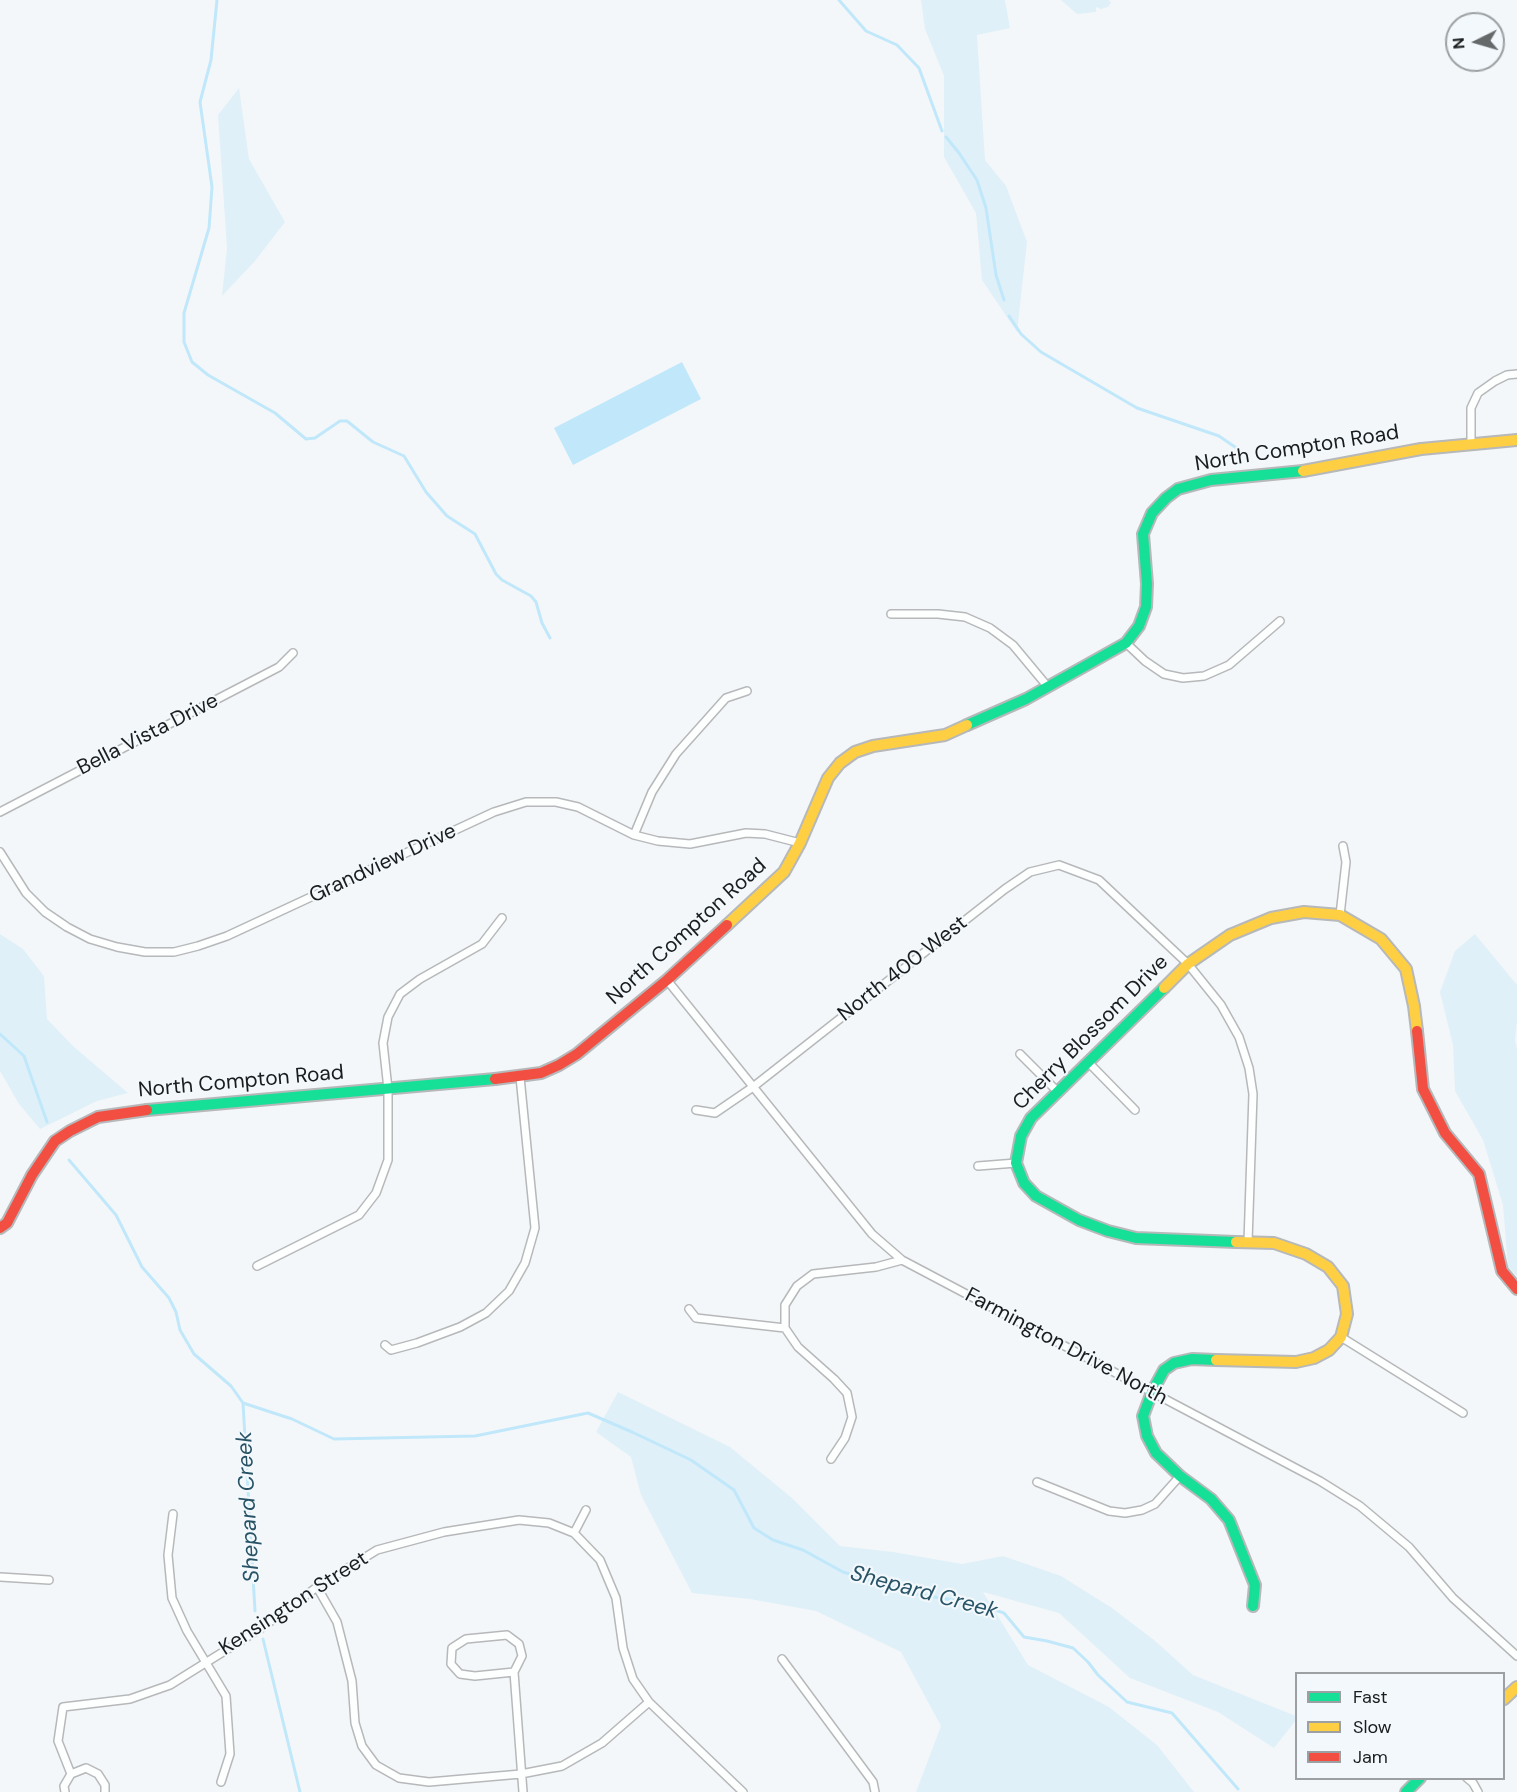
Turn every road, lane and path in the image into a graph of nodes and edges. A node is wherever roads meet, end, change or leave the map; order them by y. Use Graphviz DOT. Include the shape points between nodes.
graph roads {
  1 [pos="1517,374"];
  2 [pos="1517,440"];
  3 [pos="1471,445"];
  4 [pos="891,614"];
  5 [pos="1280,621"];
  6 [pos="1126,643"];
  7 [pos="293,653"];
  8 [pos="1048,687"];
  9 [pos="747,691"];
  10 [pos="0,812"];
  11 [pos="634,835"];
  12 [pos="800,843"];
  13 [pos="1343,846"];
  14 [pos="0,852"];
  15 [pos="1340,915"];
  16 [pos="502,918"];
  17 [pos="1188,964"];
  18 [pos="667,980"];
  19 [pos="1020,1054"];
  20 [pos="1089,1063"];
  21 [pos="520,1077"];
  22 [pos="753,1087"];
  23 [pos="388,1089"];
  24 [pos="1058,1090"];
  25 [pos="696,1110"];
  26 [pos="1135,1110"];
  27 [pos="1016,1163"];
  28 [pos="978,1166"];
  29 [pos="0,1228"];
  30 [pos="1248,1242"];
  31 [pos="902,1260"];
  32 [pos="257,1266"];
  33 [pos="1517,1289"];
  34 [pos="689,1309"];
  35 [pos="785,1328"];
  36 [pos="1341,1337"];
  37 [pos="385,1344"];
  38 [pos="1152,1392"];
  39 [pos="1463,1413"];
  40 [pos="831,1459"];
  41 [pos="1180,1476"];
  42 [pos="1037,1482"];
  43 [pos="586,1510"];
  44 [pos="173,1514"];
  45 [pos="574,1533"];
  46 [pos="0,1577"];
  47 [pos="49,1580"];
  48 [pos="317,1587"];
  49 [pos="1252,1606"];
  50 [pos="1517,1656"];
  51 [pos="782,1659"];
  52 [pos="206,1662"];
  53 [pos="514,1672"];
  54 [pos="1517,1687"];
  55 [pos="1505,1697"];
  56 [pos="649,1702"];
  57 [pos="71,1774"];
  58 [pos="521,1774"];
  59 [pos="1419,1780"];
  60 [pos="1468,1780"];
  61 [pos="221,1782"];
  62 [pos="65,1792"];
  63 [pos="105,1792"];
  64 [pos="523,1792"];
  65 [pos="743,1792"];
  66 [pos="875,1792"];
  67 [pos="1406,1792"];
  68 [pos="1478,1792"];
  1 -- 3 [label="street" via="1495,381 1479,393 1471,408"];
  2 -- 3 [label="street, North Compton Road"];
  3 -- 6 [label="street, North Compton Road" via="1211,480 1178,489 1152,513 1143,534 1146,607 1139,626"];
  4 -- 8 [label="street" via="965,617 990,628 1013,645"];
  5 -- 6 [label="street" via="1229,665 1204,676 1183,678 1164,674"];
  6 -- 8 [label="street, North Compton Road"];
  7 -- 10 [label="street, Bella Vista Drive" via="279,667"];
  8 -- 12 [label="street, North Compton Road" via="945,735 855,752 828,778"];
  9 -- 11 [label="street" via="726,698 676,754 652,792"];
  11 -- 12 [label="street, Grandview Drive" via="690,844 746,833"];
  11 -- 14 [label="street, Grandview Drive" via="578,807 526,802 494,812 227,936 174,952 117,947 68,927 26,893"];
  12 -- 18 [label="street, North Compton Road" via="784,872"];
  13 -- 15 [label="street" via="1346,862"];
  15 -- 17 [label="street, Cherry Blossom Drive" via="1304,912 1271,918 1230,935"];
  15 -- 33 [label="street" via="1381,939 1406,969 1423,1089 1445,1133 1479,1174 1502,1271"];
  16 -- 23 [label="street" via="482,944 400,994 388,1017 383,1043"];
  17 -- 20 [label="street, Cherry Blossom Drive"];
  17 -- 22 [label="street, North 400 West" via="1099,880 1059,865 1030,872"];
  17 -- 30 [label="street" via="1221,1005 1239,1037 1249,1068 1253,1094"];
  18 -- 21 [label="street, North Compton Road" via="577,1054 542,1072"];
  18 -- 22 [label="street, Farmington Drive North"];
  19 -- 24 [label="street"];
  20 -- 24 [label="street, Cherry Blossom Drive"];
  20 -- 26 [label="street"];
  21 -- 23 [label="street, North Compton Road"];
  21 -- 37 [label="street" via="535,1228 525,1263 509,1291 486,1313 417,1343 392,1350"];
  22 -- 25 [label="street, North 400 West" via="715,1113"];
  22 -- 31 [label="street, Farmington Drive North" via="872,1234"];
  23 -- 29 [label="street, North Compton Road" via="98,1117 55,1141 32,1174 7,1223"];
  23 -- 32 [label="street" via="388,1160 376,1193 359,1215"];
  24 -- 27 [label="street, Cherry Blossom Drive" via="1025,1126"];
  27 -- 28 [label="street"];
  27 -- 30 [label="street" via="1024,1183 1036,1196 1108,1231 1136,1238"];
  30 -- 36 [label="street" via="1274,1243 1328,1267 1343,1286 1347,1314"];
  31 -- 35 [label="street" via="813,1274 797,1286 784,1305"];
  31 -- 38 [label="street, Farmington Drive North"];
  34 -- 35 [label="street" via="696,1318"];
  35 -- 40 [label="street" via="798,1347 847,1393 852,1417"];
  36 -- 38 [label="street" via="1314,1359 1296,1362 1192,1359 1174,1363 1164,1370"];
  36 -- 39 [label="street"];
  38 -- 41 [label="street" via="1143,1416 1147,1436 1156,1453"];
  38 -- 50 [label="street, Farmington Drive North" via="1360,1506 1409,1547 1453,1598"];
  41 -- 42 [label="street" via="1155,1504 1125,1513 1109,1511"];
  41 -- 49 [label="street" via="1211,1499 1229,1520 1255,1585"];
  43 -- 45 [label="street"];
  44 -- 52 [label="street" via="168,1555 172,1598"];
  45 -- 48 [label="street, Kensington Street" via="549,1522 519,1520 444,1532 377,1550"];
  45 -- 56 [label="street, Kensington Street" via="600,1560 616,1598 623,1648 633,1679"];
  46 -- 47 [label="street"];
  48 -- 52 [label="street, Kensington Street"];
  48 -- 58 [label="street" via="337,1622 352,1681 355,1723 362,1746 376,1765 399,1778 429,1782"];
  51 -- 66 [label="street" via="873,1782"];
  52 -- 57 [label="street, Kensington Street" via="170,1685 130,1699 63,1707 58,1741"];
  52 -- 61 [label="street" via="226,1695 230,1754"];
  53 -- 53 [label="street" via="522,1656 519,1644 507,1635 466,1639 452,1648 451,1664 460,1674"];
  53 -- 58 [label="street"];
  54 -- 55 [label="street"];
  56 -- 58 [label="street" via="602,1743 562,1766"];
  56 -- 65 [label="street, Kensington Street"];
  57 -- 62 [label="street"];
  57 -- 63 [label="street" via="86,1768 98,1773"];
  58 -- 64 [label="street"];
  59 -- 67 [label="street"];
  60 -- 68 [label="street"];
}
